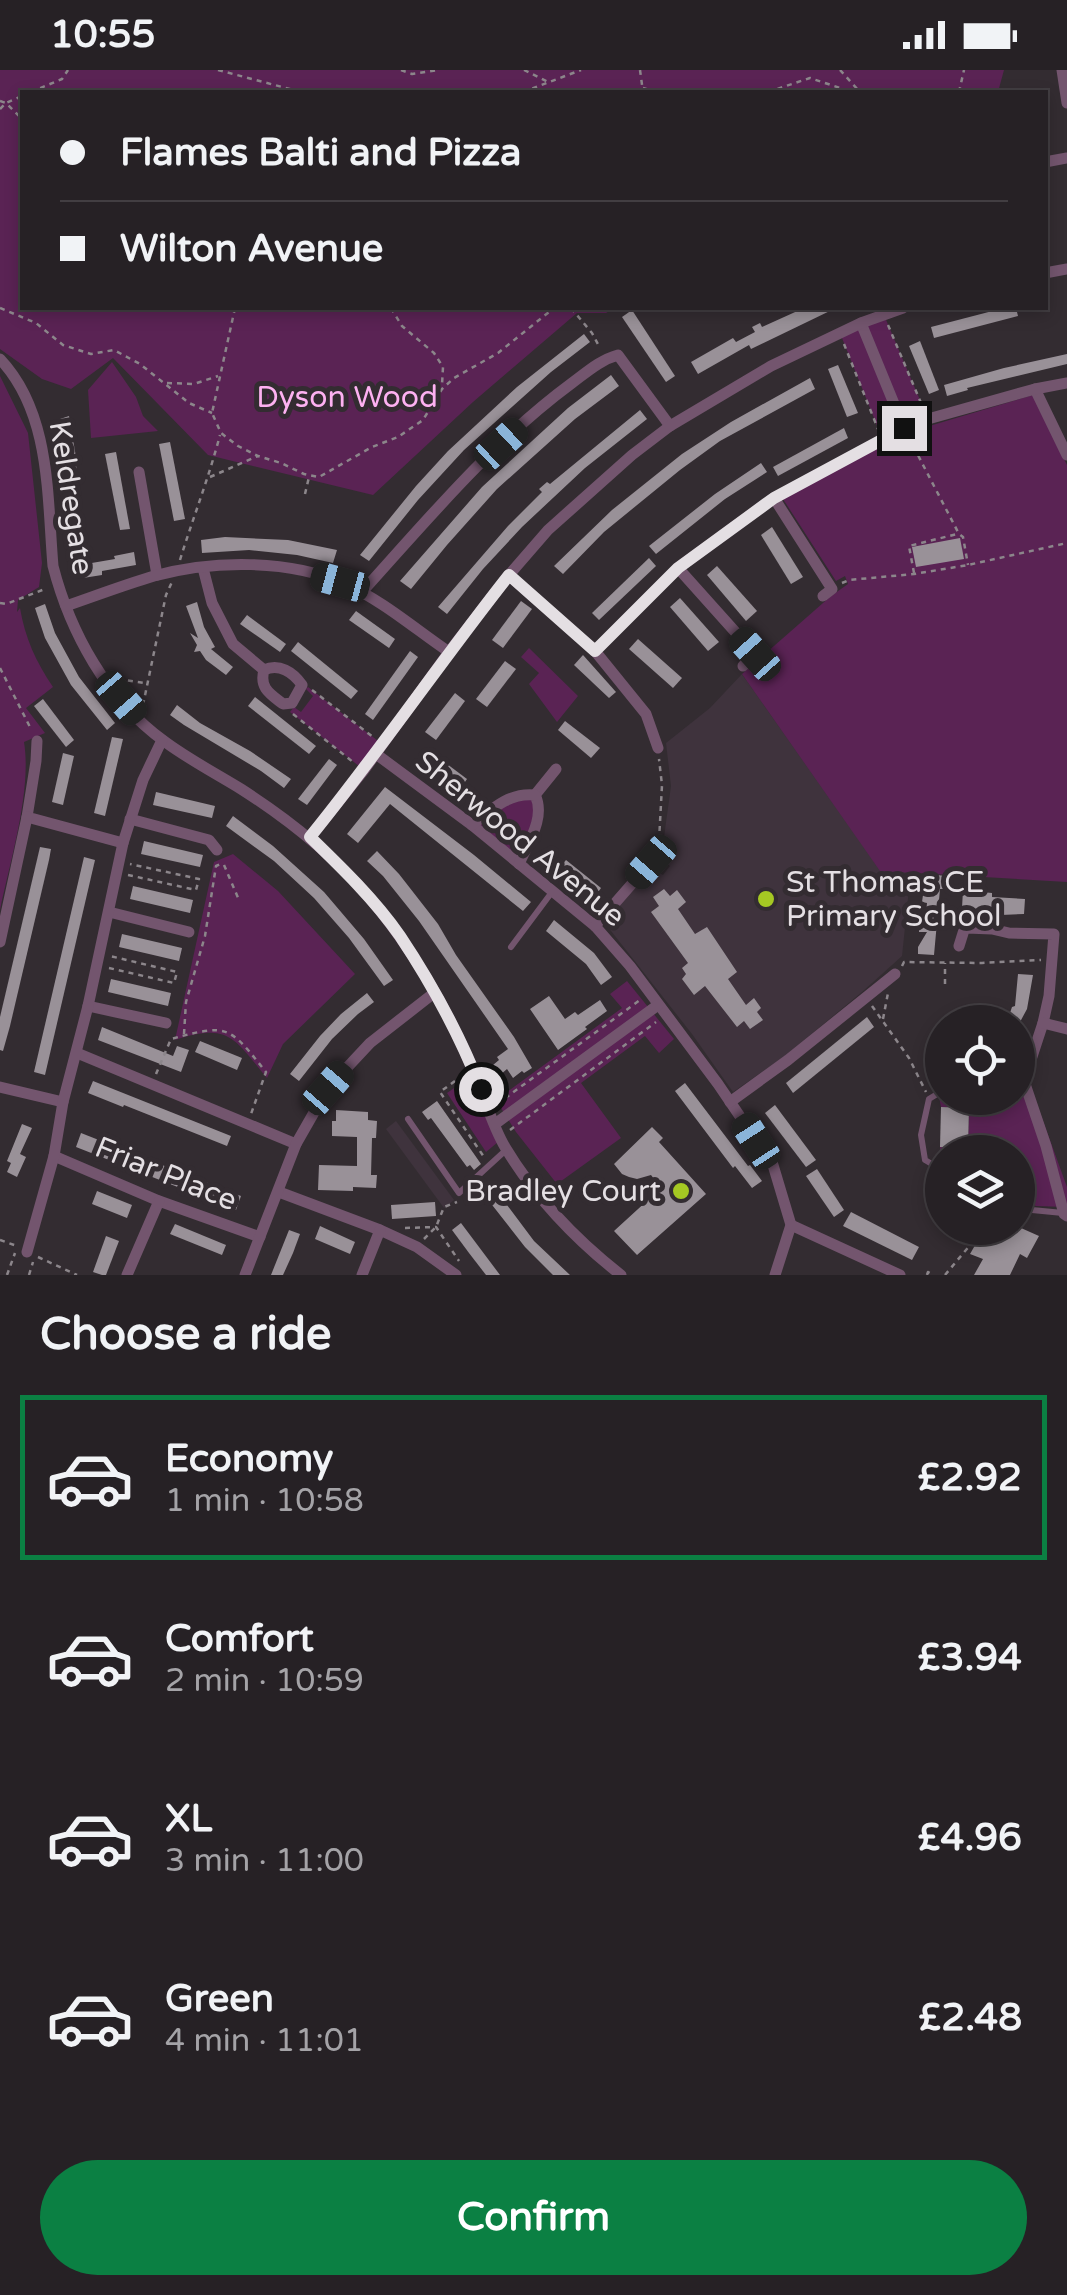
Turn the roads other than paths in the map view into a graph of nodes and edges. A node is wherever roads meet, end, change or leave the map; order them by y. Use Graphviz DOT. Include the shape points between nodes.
graph roads {
  1 [pos="1062,70"];
  2 [pos="1067,102"];
  3 [pos="893,310"];
  4 [pos="861,323"];
  5 [pos="0,359"];
  6 [pos="1067,383"];
  7 [pos="1034,389"];
  8 [pos="670,426"];
  9 [pos="904,428"];
  10 [pos="1067,455"];
  11 [pos="139,472"];
  12 [pos="774,498"];
  13 [pos="204,568"];
  14 [pos="678,568"];
  15 [pos="157,575"];
  16 [pos="509,575"];
  17 [pos="832,590"];
  18 [pos="362,592"];
  19 [pos="66,606"];
  20 [pos="767,646"];
  21 [pos="595,651"];
  22 [pos="448,652"];
  23 [pos="755,654"];
  24 [pos="742,666"];
  25 [pos="264,670"];
  26 [pos="162,740"];
  27 [pos="37,741"];
  28 [pos="658,748"];
  29 [pos="379,749"];
  30 [pos="556,769"];
  31 [pos="535,795"];
  32 [pos="27,817"];
  33 [pos="130,820"];
  34 [pos="472,825"];
  35 [pos="310,837"];
  36 [pos="122,843"];
  37 [pos="217,850"];
  38 [pos="657,860"];
  39 [pos="519,864"];
  40 [pos="552,892"];
  41 [pos="109,912"];
  42 [pos="595,926"];
  43 [pos="189,932"];
  44 [pos="1060,934"];
  45 [pos="0,942"];
  46 [pos="959,946"];
  47 [pos="511,948"];
  48 [pos="893,975"];
  49 [pos="434,993"];
  50 [pos="88,1006"];
  51 [pos="662,1010"];
  52 [pos="166,1023"];
  53 [pos="1043,1023"];
  54 [pos="1067,1029"];
  55 [pos="1035,1044"];
  56 [pos="77,1054"];
  57 [pos="0,1087"];
  58 [pos="64,1102"];
  59 [pos="730,1102"];
  60 [pos="925,1115"];
  61 [pos="1034,1115"];
  62 [pos="408,1119"];
  63 [pos="495,1124"];
  64 [pos="503,1143"];
  65 [pos="296,1144"];
  66 [pos="54,1156"];
  67 [pos="925,1160"];
  68 [pos="279,1192"];
  69 [pos="159,1200"];
  70 [pos="1035,1210"];
  71 [pos="1066,1214"];
  72 [pos="791,1225"];
  73 [pos="380,1230"];
  74 [pos="260,1237"];
  75 [pos="22,1249"];
  76 [pos="127,1275"];
  77 [pos="245,1275"];
  78 [pos="362,1275"];
  79 [pos="456,1275"];
  80 [pos="621,1275"];
  81 [pos="776,1275"];
  82 [pos="900,1275"];
  1 -- 2 [label="street"];
  3 -- 4 [label="street"];
  4 -- 8 [label="street"];
  4 -- 9 [label="street"];
  5 -- 19 [label="street, Keldregate" via="22,389 42,447 53,566"];
  6 -- 7 [label="street"];
  7 -- 9 [label="street"];
  7 -- 10 [label="street"];
  8 -- 16 [label="street" via="548,530"];
  8 -- 18 [label="street" via="618,355 605,358 480,463"];
  9 -- 12 [label="street"];
  11 -- 15 [label="street"];
  12 -- 14 [label="street"];
  12 -- 17 [label="street"];
  13 -- 15 [label="street"];
  13 -- 18 [label="street" via="293,569"];
  13 -- 25 [label="street" via="212,604 234,644"];
  14 -- 21 [label="street"];
  14 -- 23 [label="street"];
  15 -- 19 [label="street"];
  16 -- 21 [label="street"];
  16 -- 22 [label="street"];
  18 -- 22 [label="street"];
  19 -- 26 [label="street, Keldregate" via="102,676"];
  20 -- 23 [label="street"];
  21 -- 28 [label="street" via="646,714"];
  22 -- 29 [label="street"];
  23 -- 24 [label="street"];
  25 -- 25 [label="street" via="266,691 292,703 300,681 280,667"];
  26 -- 33 [label="street"];
  26 -- 35 [label="street, Keldregate"];
  27 -- 32 [label="street"];
  29 -- 34 [label="street, Sherwood Avenue"];
  29 -- 35 [label="street"];
  30 -- 31 [label="street"];
  31 -- 34 [label="street" via="514,796"];
  31 -- 39 [label="street" via="540,813"];
  32 -- 36 [label="street"];
  32 -- 45 [label="street"];
  33 -- 36 [label="street"];
  33 -- 37 [label="street" via="209,840"];
  34 -- 39 [label="street, Sherwood Avenue"];
  35 -- 49 [label="street, Keldregate" via="398,934"];
  36 -- 41 [label="street"];
  38 -- 42 [label="street"];
  39 -- 40 [label="street, Sherwood Avenue"];
  40 -- 42 [label="street, Sherwood Avenue"];
  40 -- 47 [label="lane"];
  41 -- 43 [label="street"];
  41 -- 50 [label="street"];
  42 -- 51 [label="street, Sherwood Avenue"];
  44 -- 46 [label="street" via="967,928"];
  44 -- 53 [label="street"];
  48 -- 59 [label="street"];
  49 -- 63 [label="street, Keldregate"];
  49 -- 65 [label="street" via="345,1069"];
  50 -- 52 [label="street"];
  50 -- 56 [label="street"];
  51 -- 59 [label="street, Sherwood Avenue"];
  51 -- 63 [label="street"];
  53 -- 54 [label="street"];
  53 -- 55 [label="street"];
  56 -- 58 [label="street"];
  56 -- 65 [label="street"];
  57 -- 58 [label="street"];
  58 -- 66 [label="street"];
  59 -- 72 [label="street, Sherwood Avenue" via="773,1166"];
  60 -- 67 [label="lane"];
  61 -- 71 [label="street"];
  62 -- 64 [label="lane" via="458,1193"];
  63 -- 64 [label="street, Keldregate"];
  64 -- 80 [label="street, Keldregate" via="544,1202"];
  65 -- 68 [label="street"];
  66 -- 69 [label="street, Friar Place"];
  66 -- 75 [label="street"];
  68 -- 73 [label="street"];
  68 -- 74 [label="street"];
  69 -- 74 [label="street, Friar Place"];
  69 -- 76 [label="street"];
  70 -- 71 [label="lane"];
  72 -- 81 [label="street"];
  72 -- 82 [label="street"];
  73 -- 78 [label="street"];
  73 -- 79 [label="street"];
  74 -- 77 [label="street"];
}
